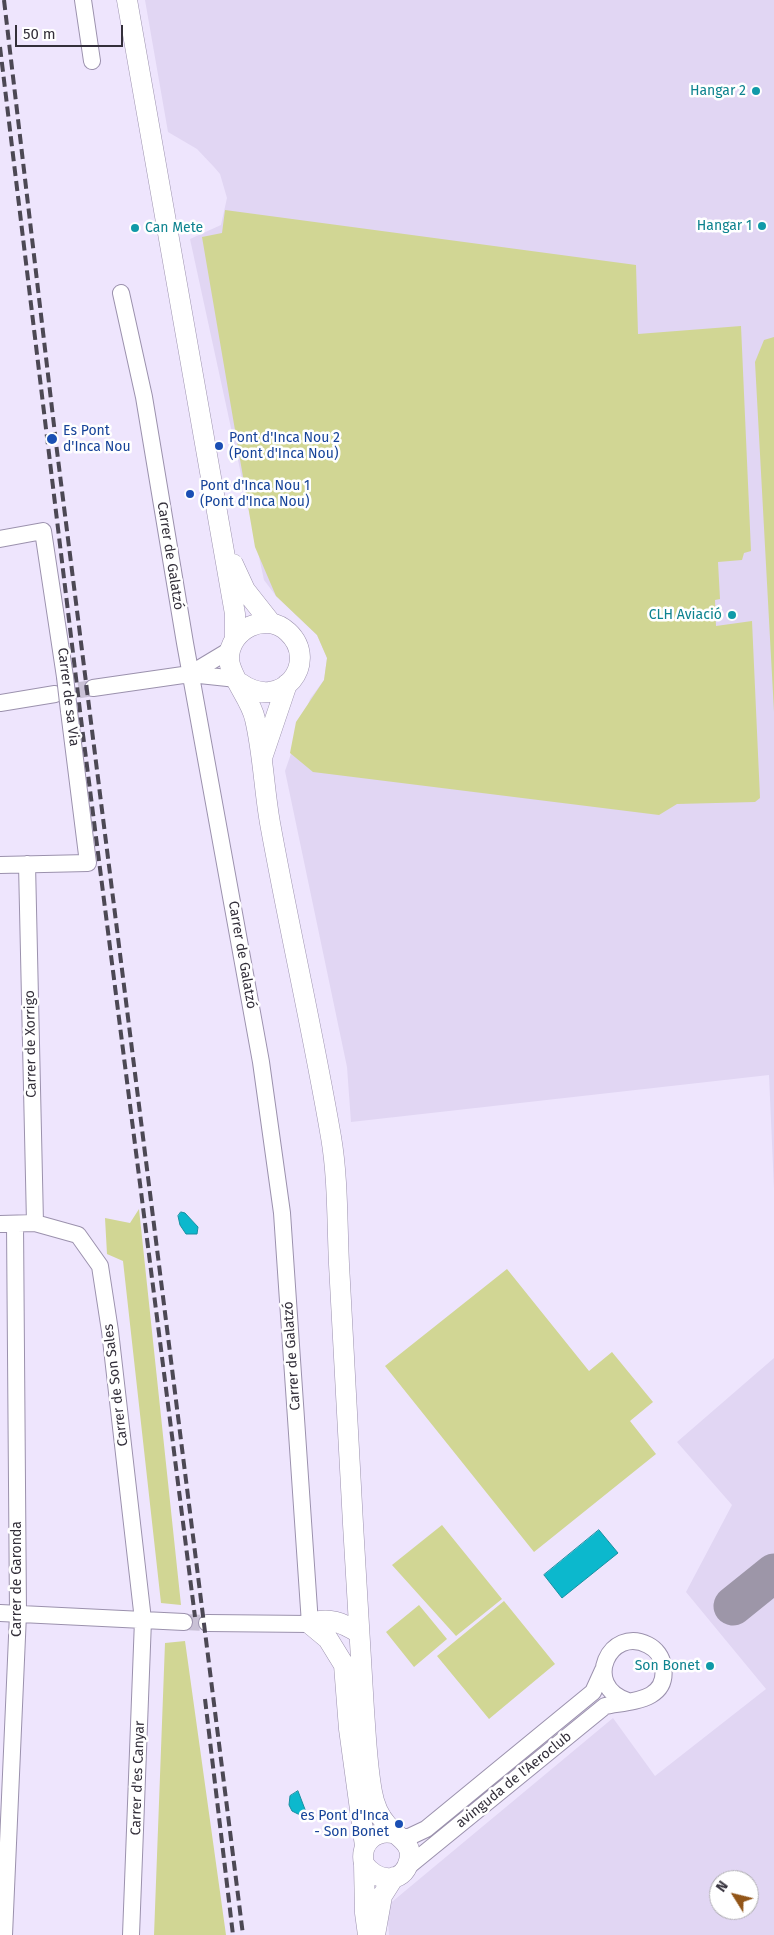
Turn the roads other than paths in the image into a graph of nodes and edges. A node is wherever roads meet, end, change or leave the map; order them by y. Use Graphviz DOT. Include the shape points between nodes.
graph roads {
  1 [pos="83,0"];
  2 [pos="127,0"];
  3 [pos="92,61"];
  4 [pos="120,293"];
  5 [pos="0,539"];
  6 [pos="224,548"];
  7 [pos="271,623"];
  8 [pos="233,644"];
  9 [pos="190,674"];
  10 [pos="239,681"];
  11 [pos="287,684"];
  12 [pos="93,688"];
  13 [pos="55,694"];
  14 [pos="0,703"];
  15 [pos="260,762"];
  16 [pos="28,864"];
  17 [pos="0,865"];
  18 [pos="35,1223"];
  19 [pos="8,1224"];
  20 [pos="357,1587"];
  21 [pos="0,1613"];
  22 [pos="18,1614"];
  23 [pos="143,1620"];
  24 [pos="184,1622"];
  25 [pos="315,1622"];
  26 [pos="207,1623"];
  27 [pos="359,1633"];
  28 [pos="603,1670"];
  29 [pos="628,1701"];
  30 [pos="372,1792"];
  31 [pos="398,1835"];
  32 [pos="366,1850"];
  33 [pos="400,1873"];
  34 [pos="4,1935"];
  35 [pos="131,1935"];
  36 [pos="368,1935"];
  37 [pos="375,1935"];
  1 -- 3 [label="street"];
  2 -- 6 [label="main road"];
  4 -- 9 [label="street, Carrer de Galatzó" via="144,397"];
  5 -- 16 [label="street, Carrer de sa Via, bridge" via="44,531 88,863"];
  6 -- 7 [label="main road" via="245,590"];
  6 -- 8 [label="main road" via="235,614"];
  7 -- 8 [label="main road" via="251,625"];
  7 -- 11 [label="main road" via="290,634 299,654 297,671"];
  8 -- 9 [label="street"];
  8 -- 10 [label="main road" via="231,668"];
  9 -- 10 [label="street"];
  9 -- 12 [label="street"];
  9 -- 25 [label="street, Carrer de Galatzó" via="262,1062 282,1214"];
  10 -- 11 [label="main road" via="248,689 268,693 278,692"];
  10 -- 15 [label="main road" via="255,717"];
  11 -- 15 [label="main road"];
  13 -- 14 [label="street"];
  15 -- 20 [label="main road" via="332,1143"];
  16 -- 17 [label="street"];
  16 -- 18 [label="street, Carrer de Xorrigo"];
  18 -- 19 [label="street, Carrer de Son Sales"];
  18 -- 23 [label="street, Carrer de Son Sales" via="78,1235 100,1266"];
  19 -- 22 [label="street, Carrer de Garonda"];
  20 -- 25 [label="main road" via="340,1608"];
  20 -- 27 [label="main road"];
  21 -- 22 [label="street"];
  22 -- 23 [label="street"];
  22 -- 34 [label="street, Carrer de Garonda"];
  23 -- 24 [label="street"];
  23 -- 35 [label="street, Carrer d'es Canyar"];
  25 -- 26 [label="street"];
  25 -- 27 [label="main road" via="336,1621"];
  25 -- 32 [label="main road" via="344,1665 348,1729"];
  27 -- 30 [label="main road"];
  28 -- 29 [label="street" via="612,1694"];
  28 -- 29 [label="street, avinguda de l'Aeroclub" via="608,1654 630,1641 647,1644 660,1656 664,1673 658,1689 645,1700"];
  28 -- 31 [label="street, avinguda de l'Aeroclub" via="593,1692 449,1811 423,1831 409,1837"];
  29 -- 33 [label="street, avinguda de l'Aeroclub" via="605,1706"];
  30 -- 31 [label="main road" via="376,1807 389,1828"];
  30 -- 32 [label="main road"];
  31 -- 32 [label="main road" via="384,1832"];
  31 -- 33 [label="main road" via="407,1844 410,1854"];
  32 -- 33 [label="main road" via="376,1876"];
  32 -- 36 [label="main road" via="365,1918"];
  33 -- 37 [label="main road" via="382,1896"];
}
